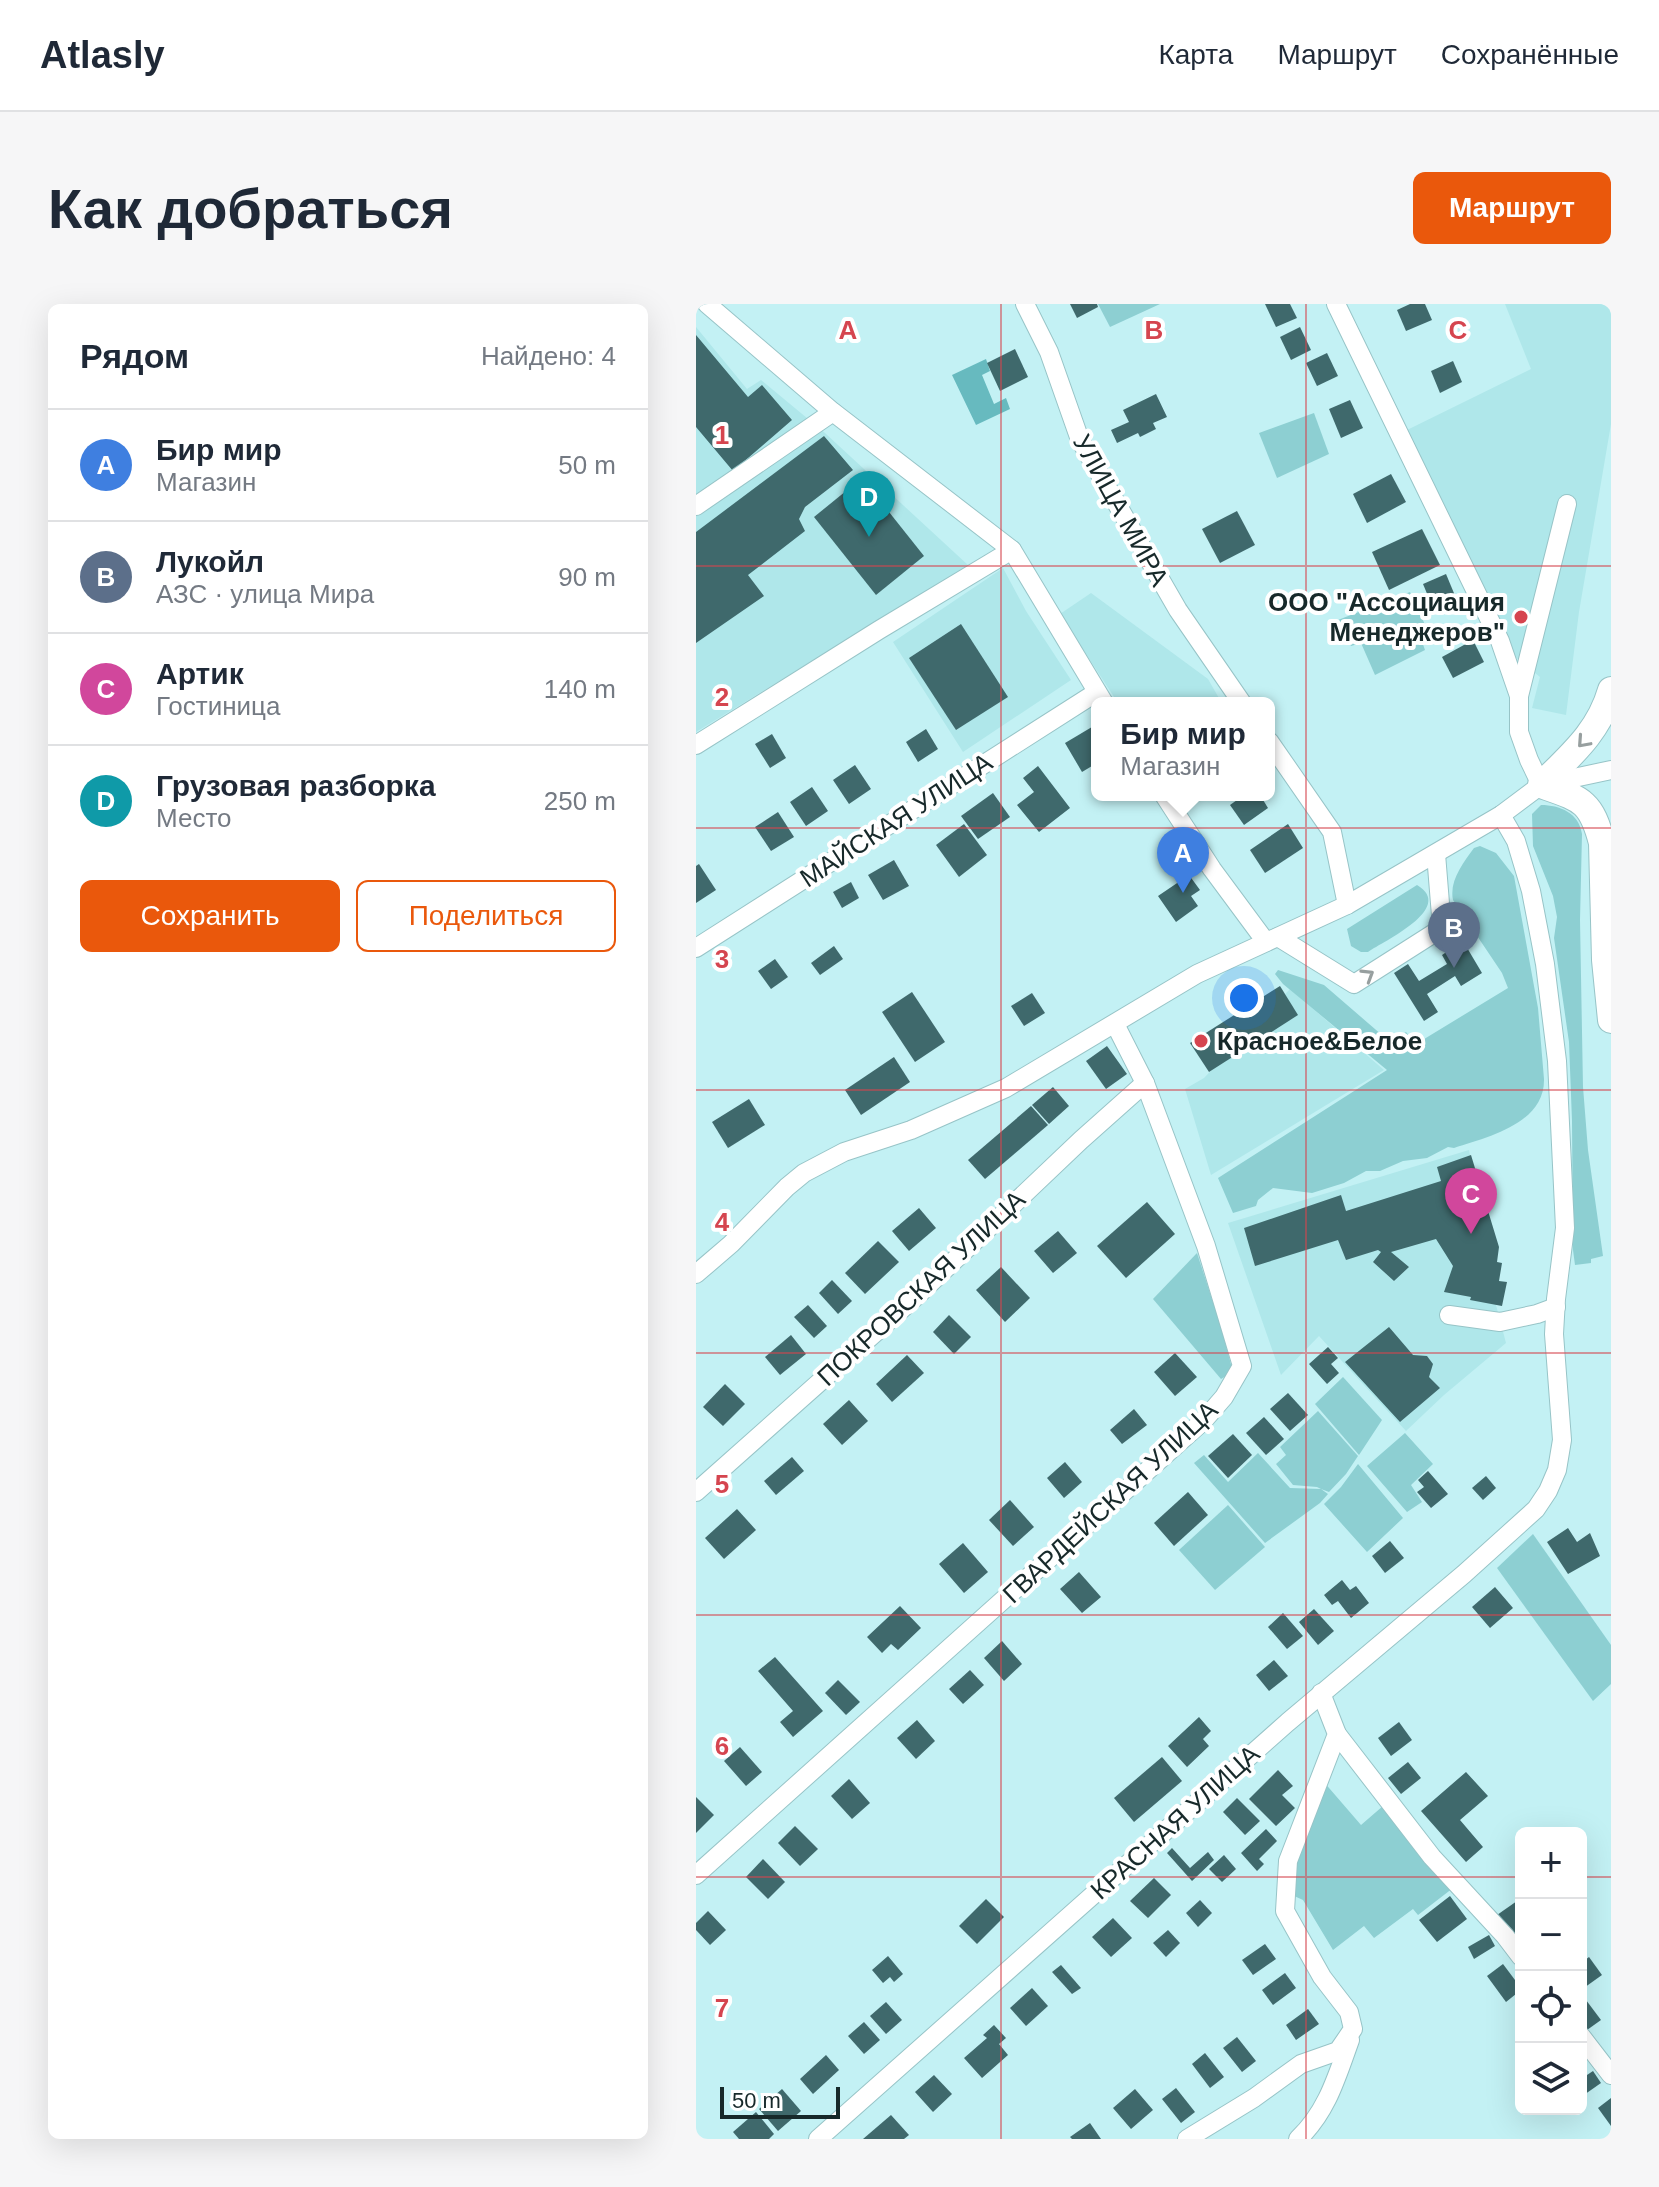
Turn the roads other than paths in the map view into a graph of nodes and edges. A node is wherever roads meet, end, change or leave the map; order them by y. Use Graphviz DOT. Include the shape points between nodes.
graph roads {
  1 [pos="707,304"];
  2 [pos="1025,304"];
  3 [pos="1336,304"];
  4 [pos="833,412"];
  5 [pos="1567,504"];
  6 [pos="696,506"];
  7 [pos="1012,550"];
  8 [pos="1611,690"];
  9 [pos="1519,696"];
  10 [pos="1099,697"];
  11 [pos="1238,697"];
  12 [pos="1091,704"];
  13 [pos="696,745"];
  14 [pos="1275,750"];
  15 [pos="1611,770"];
  16 [pos="1541,785"];
  17 [pos="1168,801"];
  18 [pos="1501,815"];
  19 [pos="1436,854"];
  20 [pos="1347,905"];
  21 [pos="1272,939"];
  22 [pos="696,948"];
  23 [pos="1611,1020"];
  24 [pos="1115,1024"];
  25 [pos="1145,1083"];
  26 [pos="696,1274"];
  27 [pos="1556,1307"];
  28 [pos="1449,1315"];
  29 [pos="696,1492"];
  30 [pos="1321,1693"];
  31 [pos="1337,1734"];
  32 [pos="696,1875"];
  33 [pos="1515,1949"];
  34 [pos="1353,2029"];
  35 [pos="1586,2043"];
  36 [pos="1611,2075"];
  37 [pos="818,2139"];
  38 [pos="1187,2139"];
  39 [pos="1298,2139"];
  1 -- 4 [label="street"];
  2 -- 11 [label="street, УЛИЦА МИРА" via="1049,352 1080,440 1178,610"];
  3 -- 9 [label="street" via="1500,641"];
  4 -- 6 [label="street"];
  4 -- 7 [label="street"];
  5 -- 9 [label="street"];
  7 -- 10 [label="street"];
  7 -- 13 [label="street"];
  8 -- 16 [label="highway, one-way" via="1595,729"];
  9 -- 16 [label="street" via="1519,732"];
  12 -- 22 [label="street, МАЙСКАЯ УЛИЦА"];
  14 -- 20 [label="street" via="1332,832"];
  15 -- 16 [label="street"];
  16 -- 18 [label="street"];
  16 -- 23 [label="highway" via="1586,805 1598,826"];
  17 -- 21 [label="street" via="1212,869"];
  18 -- 19 [label="street"];
  18 -- 27 [label="street, КРАСНАЯ УЛИЦА" via="1516,841 1531,891 1557,1061 1565,1228"];
  19 -- 20 [label="street"];
  21 -- 19 [label="street, one-way" via="1354,984 1442,928"];
  20 -- 21 [label="street"];
  21 -- 24 [label="street" via="1197,974"];
  24 -- 25 [label="street, ГВАРДЕЙСКАЯ УЛИЦА"];
  24 -- 26 [label="street" via="985,1098 844,1152 804,1173"];
  25 -- 29 [label="street, ПОКРОВСКАЯ УЛИЦА"];
  25 -- 32 [label="street, ГВАРДЕЙСКАЯ УЛИЦА" via="1235,1337 1242,1366 1234,1381 1204,1420"];
  27 -- 28 [label="street" via="1500,1322"];
  27 -- 30 [label="street, КРАСНАЯ УЛИЦА" via="1562,1440 1548,1491 1536,1509 1464,1574"];
  30 -- 31 [label="street"];
  30 -- 37 [label="street, КРАСНАЯ УЛИЦА"];
  31 -- 33 [label="street" via="1432,1857"];
  31 -- 34 [label="street" via="1288,1861 1285,1911 1322,1977 1349,2012"];
  34 -- 38 [label="street" via="1338,2051 1301,2064"];
  34 -- 39 [label="street" via="1321,2114"];
  35 -- 36 [label="street"];
}
